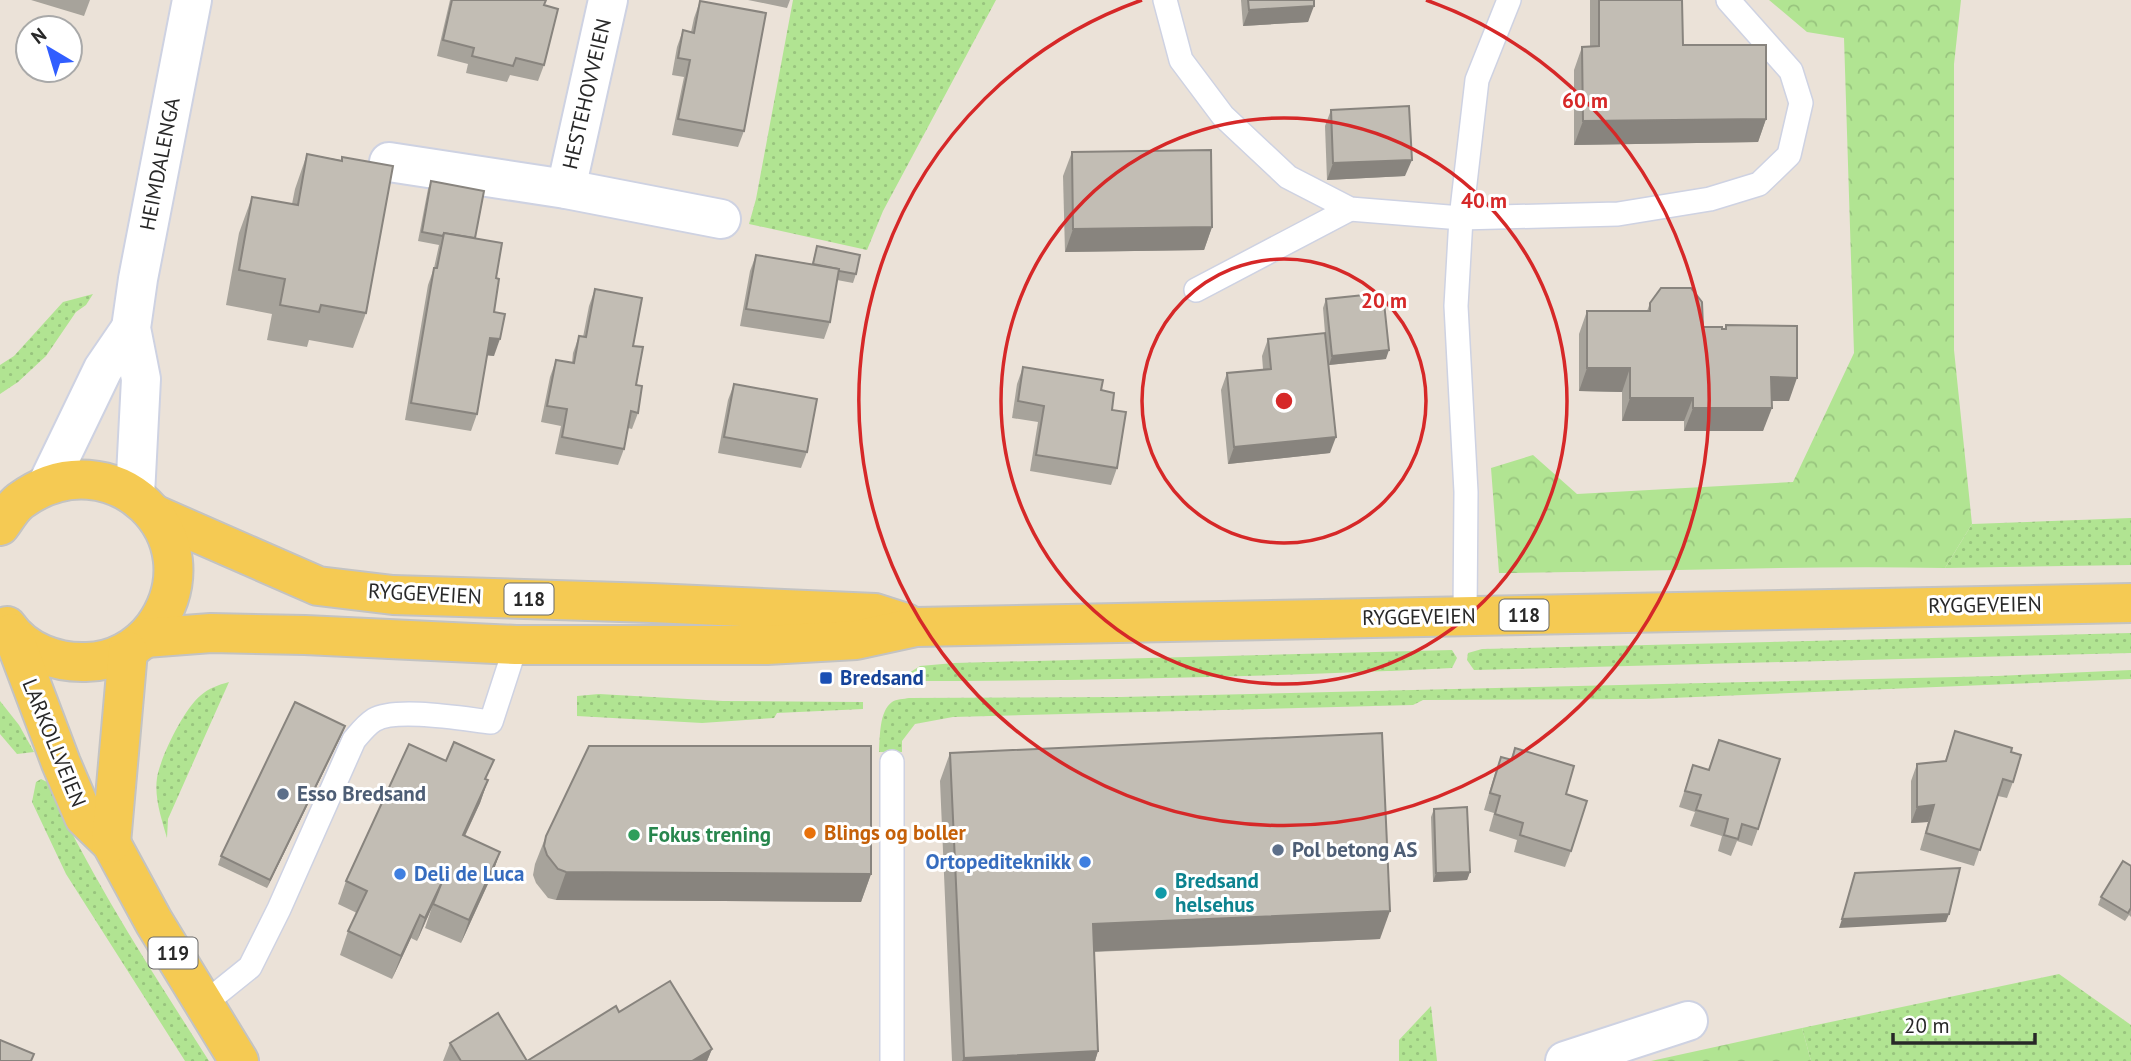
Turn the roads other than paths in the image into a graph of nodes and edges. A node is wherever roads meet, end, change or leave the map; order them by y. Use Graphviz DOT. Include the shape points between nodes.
graph roads {
  1 [pos="192,0"];
  2 [pos="608,0"];
  3 [pos="1165,0"];
  4 [pos="1509,0"];
  5 [pos="1728,0"];
  6 [pos="389,162"];
  7 [pos="566,189"];
  8 [pos="1350,209"];
  9 [pos="1461,218"];
  10 [pos="721,219"];
  11 [pos="1196,290"];
  12 [pos="131,328"];
  13 [pos="16,503"];
  14 [pos="145,505"];
  15 [pos="2131,603"];
  16 [pos="1465,616"];
  17 [pos="6,624"];
  18 [pos="916,627"];
  19 [pos="137,645"];
  20 [pos="516,645"];
  21 [pos="892,762"];
  22 [pos="111,843"];
  23 [pos="204,1004"];
  24 [pos="1688,1021"];
  25 [pos="239,1061"];
  26 [pos="892,1061"];
  27 [pos="1565,1061"];
  1 -- 12 [label="street, HEIMDALENGA"];
  2 -- 7 [label="street, HESTEHOVVEIEN"];
  3 -- 8 [label="lane" via="1181,60 1223,116 1288,177"];
  4 -- 9 [label="lane" via="1477,80"];
  5 -- 9 [label="lane" via="1791,71 1801,103 1789,155 1759,184 1710,199 1618,214"];
  6 -- 7 [label="street, HESTEHOVVEIEN"];
  7 -- 10 [label="street, HESTEHOVVEIEN"];
  8 -- 9 [label="lane"];
  8 -- 11 [label="lane"];
  9 -- 16 [label="lane" via="1457,306 1466,492"];
  12 -- 13 [label="street, HEIMDALENGA"];
  12 -- 14 [label="street, HEIMDALENGA" via="141,379"];
  13 -- 14 [label="main road, 118" via="77,478 108,482"];
  14 -- 18 [label="main road, RYGGEVEIEN / 118" via="318,586 393,595 875,613"];
  14 -- 19 [label="main road" via="170,545 173,578 165,611"];
  15 -- 16 [label="main road, RYGGEVEIEN / 118"];
  16 -- 18 [label="main road, RYGGEVEIEN / 118"];
  17 -- 19 [label="main road, 118" via="37,652 67,663 99,662"];
  17 -- 22 [label="main road, LARKOLLVEIEN / 119" via="84,817"];
  18 -- 20 [label="main road, RYGGEVEIEN / 118" via="856,640 767,645"];
  19 -- 20 [label="main road, RYGGEVEIEN / 118" via="211,633"];
  19 -- 22 [label="main road, LARKOLLVEIEN"];
  20 -- 23 [label="lane" via="491,722 409,714 375,719 364,728 354,740 250,967"];
  21 -- 26 [label="lane"];
  22 -- 23 [label="main road, LARKOLLVEIEN / 119"];
  23 -- 25 [label="main road, LARKOLLVEIEN / 119"];
  24 -- 27 [label="street"];
}
